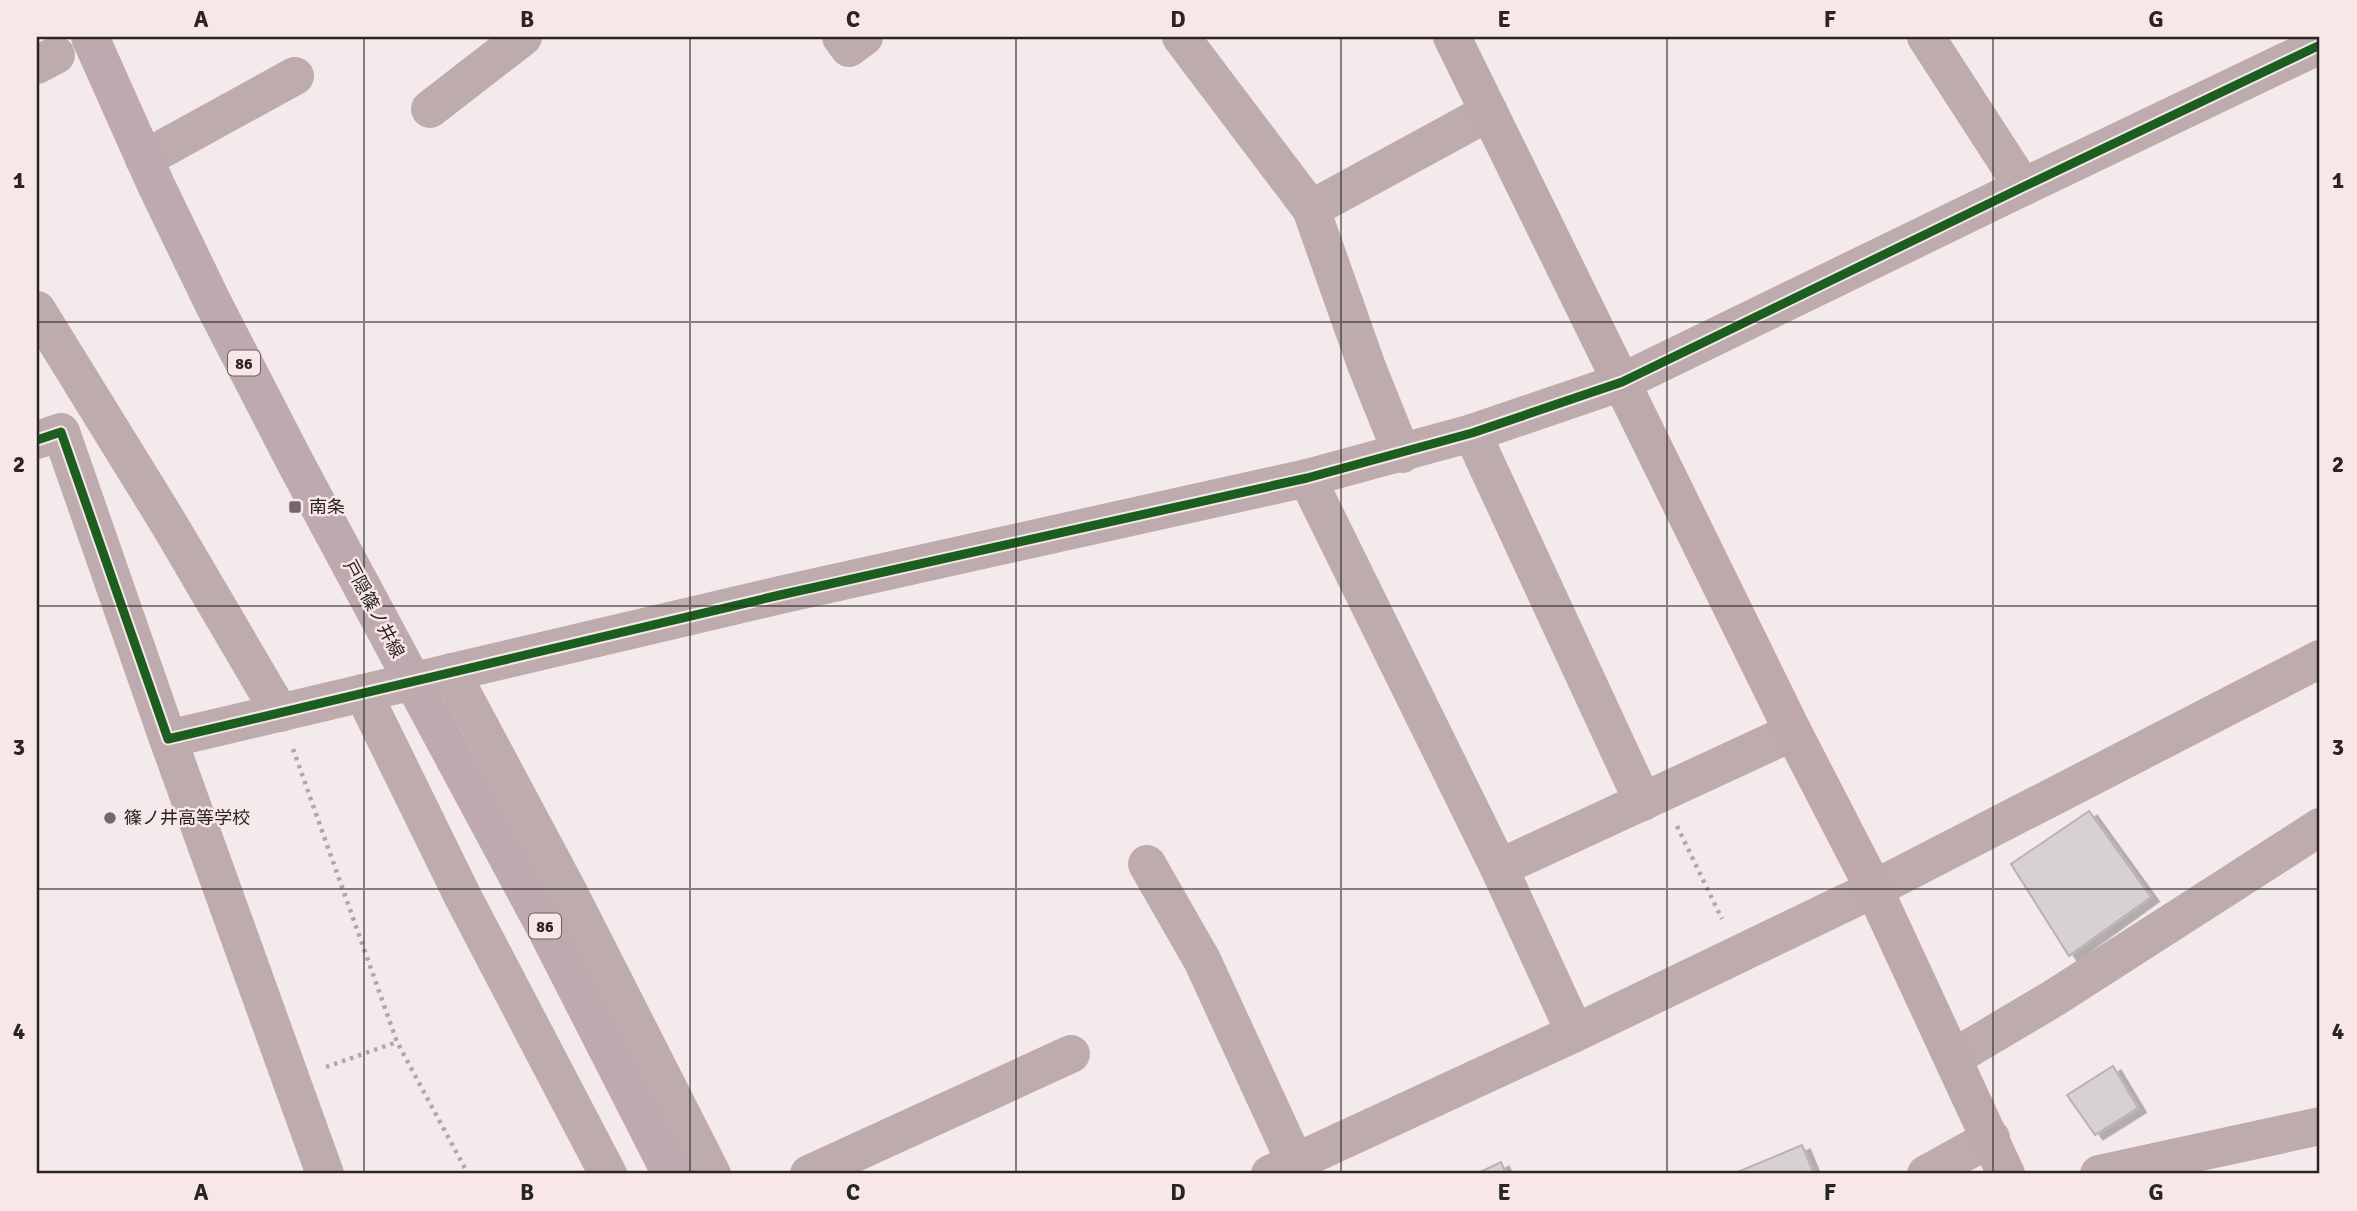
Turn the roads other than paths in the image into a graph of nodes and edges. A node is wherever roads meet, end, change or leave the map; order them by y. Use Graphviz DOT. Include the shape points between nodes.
graph roads {
  1 [pos="90,37"];
  2 [pos="523,37"];
  3 [pos="841,37"];
  4 [pos="864,37"];
  5 [pos="1181,37"];
  6 [pos="1452,37"];
  7 [pos="1926,37"];
  8 [pos="2320,45"];
  9 [pos="295,76"];
  10 [pos="430,109"];
  11 [pos="1489,112"];
  12 [pos="144,159"];
  13 [pos="2023,187"];
  14 [pos="1311,209"];
  15 [pos="37,310"];
  16 [pos="1622,382"];
  17 [pos="97,411"];
  18 [pos="1472,433"];
  19 [pos="49,436"];
  20 [pos="1402,454"];
  21 [pos="1307,478"];
  22 [pos="2320,660"];
  23 [pos="452,672"];
  24 [pos="413,681"];
  25 [pos="363,693"];
  26 [pos="280,713"];
  27 [pos="1793,733"];
  28 [pos="168,739"];
  29 [pos="1652,798"];
  30 [pos="2320,827"];
  31 [pos="1147,864"];
  32 [pos="1499,868"];
  33 [pos="1874,889"];
  34 [pos="1575,1033"];
  35 [pos="1071,1054"];
  36 [pos="1953,1058"];
  37 [pos="2320,1126"];
  38 [pos="1991,1139"];
  39 [pos="1303,1166"];
  40 [pos="325,1174"];
  41 [pos="608,1174"];
  42 [pos="671,1174"];
  43 [pos="712,1174"];
  44 [pos="809,1174"];
  45 [pos="1926,1174"];
  46 [pos="2006,1174"];
  47 [pos="2099,1174"];
  1 -- 12 [label="main road, 戸隠篠ノ井線 / 86"];
  2 -- 10 [label="street"];
  3 -- 4 [label="street" via="849,48"];
  5 -- 14 [label="street"];
  6 -- 11 [label="street"];
  7 -- 13 [label="street"];
  8 -- 13 [label="street"];
  9 -- 12 [label="street"];
  11 -- 14 [label="street"];
  11 -- 16 [label="street"];
  12 -- 24 [label="main road, 戸隠篠ノ井線 / 86" via="213,303"];
  13 -- 16 [label="street"];
  14 -- 20 [label="street"];
  15 -- 17 [label="street"];
  16 -- 18 [label="street"];
  16 -- 27 [label="street"];
  17 -- 19 [label="street"];
  17 -- 26 [label="street"];
  18 -- 20 [label="street"];
  18 -- 29 [label="street"];
  19 -- 28 [label="street"];
  20 -- 21 [label="street"];
  21 -- 23 [label="street"];
  21 -- 32 [label="street"];
  22 -- 33 [label="street"];
  23 -- 24 [label="street"];
  23 -- 43 [label="street"];
  24 -- 25 [label="street"];
  24 -- 42 [label="main road, 戸隠篠ノ井線 / 86"];
  25 -- 26 [label="street"];
  25 -- 41 [label="street"];
  26 -- 28 [label="street"];
  27 -- 29 [label="street"];
  27 -- 33 [label="street"];
  28 -- 40 [label="street"];
  29 -- 32 [label="street"];
  30 -- 36 [label="street"];
  31 -- 39 [label="street" via="1202,960"];
  32 -- 34 [label="street"];
  33 -- 34 [label="street"];
  33 -- 36 [label="street"];
  34 -- 39 [label="street"];
  35 -- 44 [label="street"];
  36 -- 38 [label="street"];
  37 -- 47 [label="street"];
  38 -- 45 [label="street"];
  38 -- 46 [label="street"];
}
